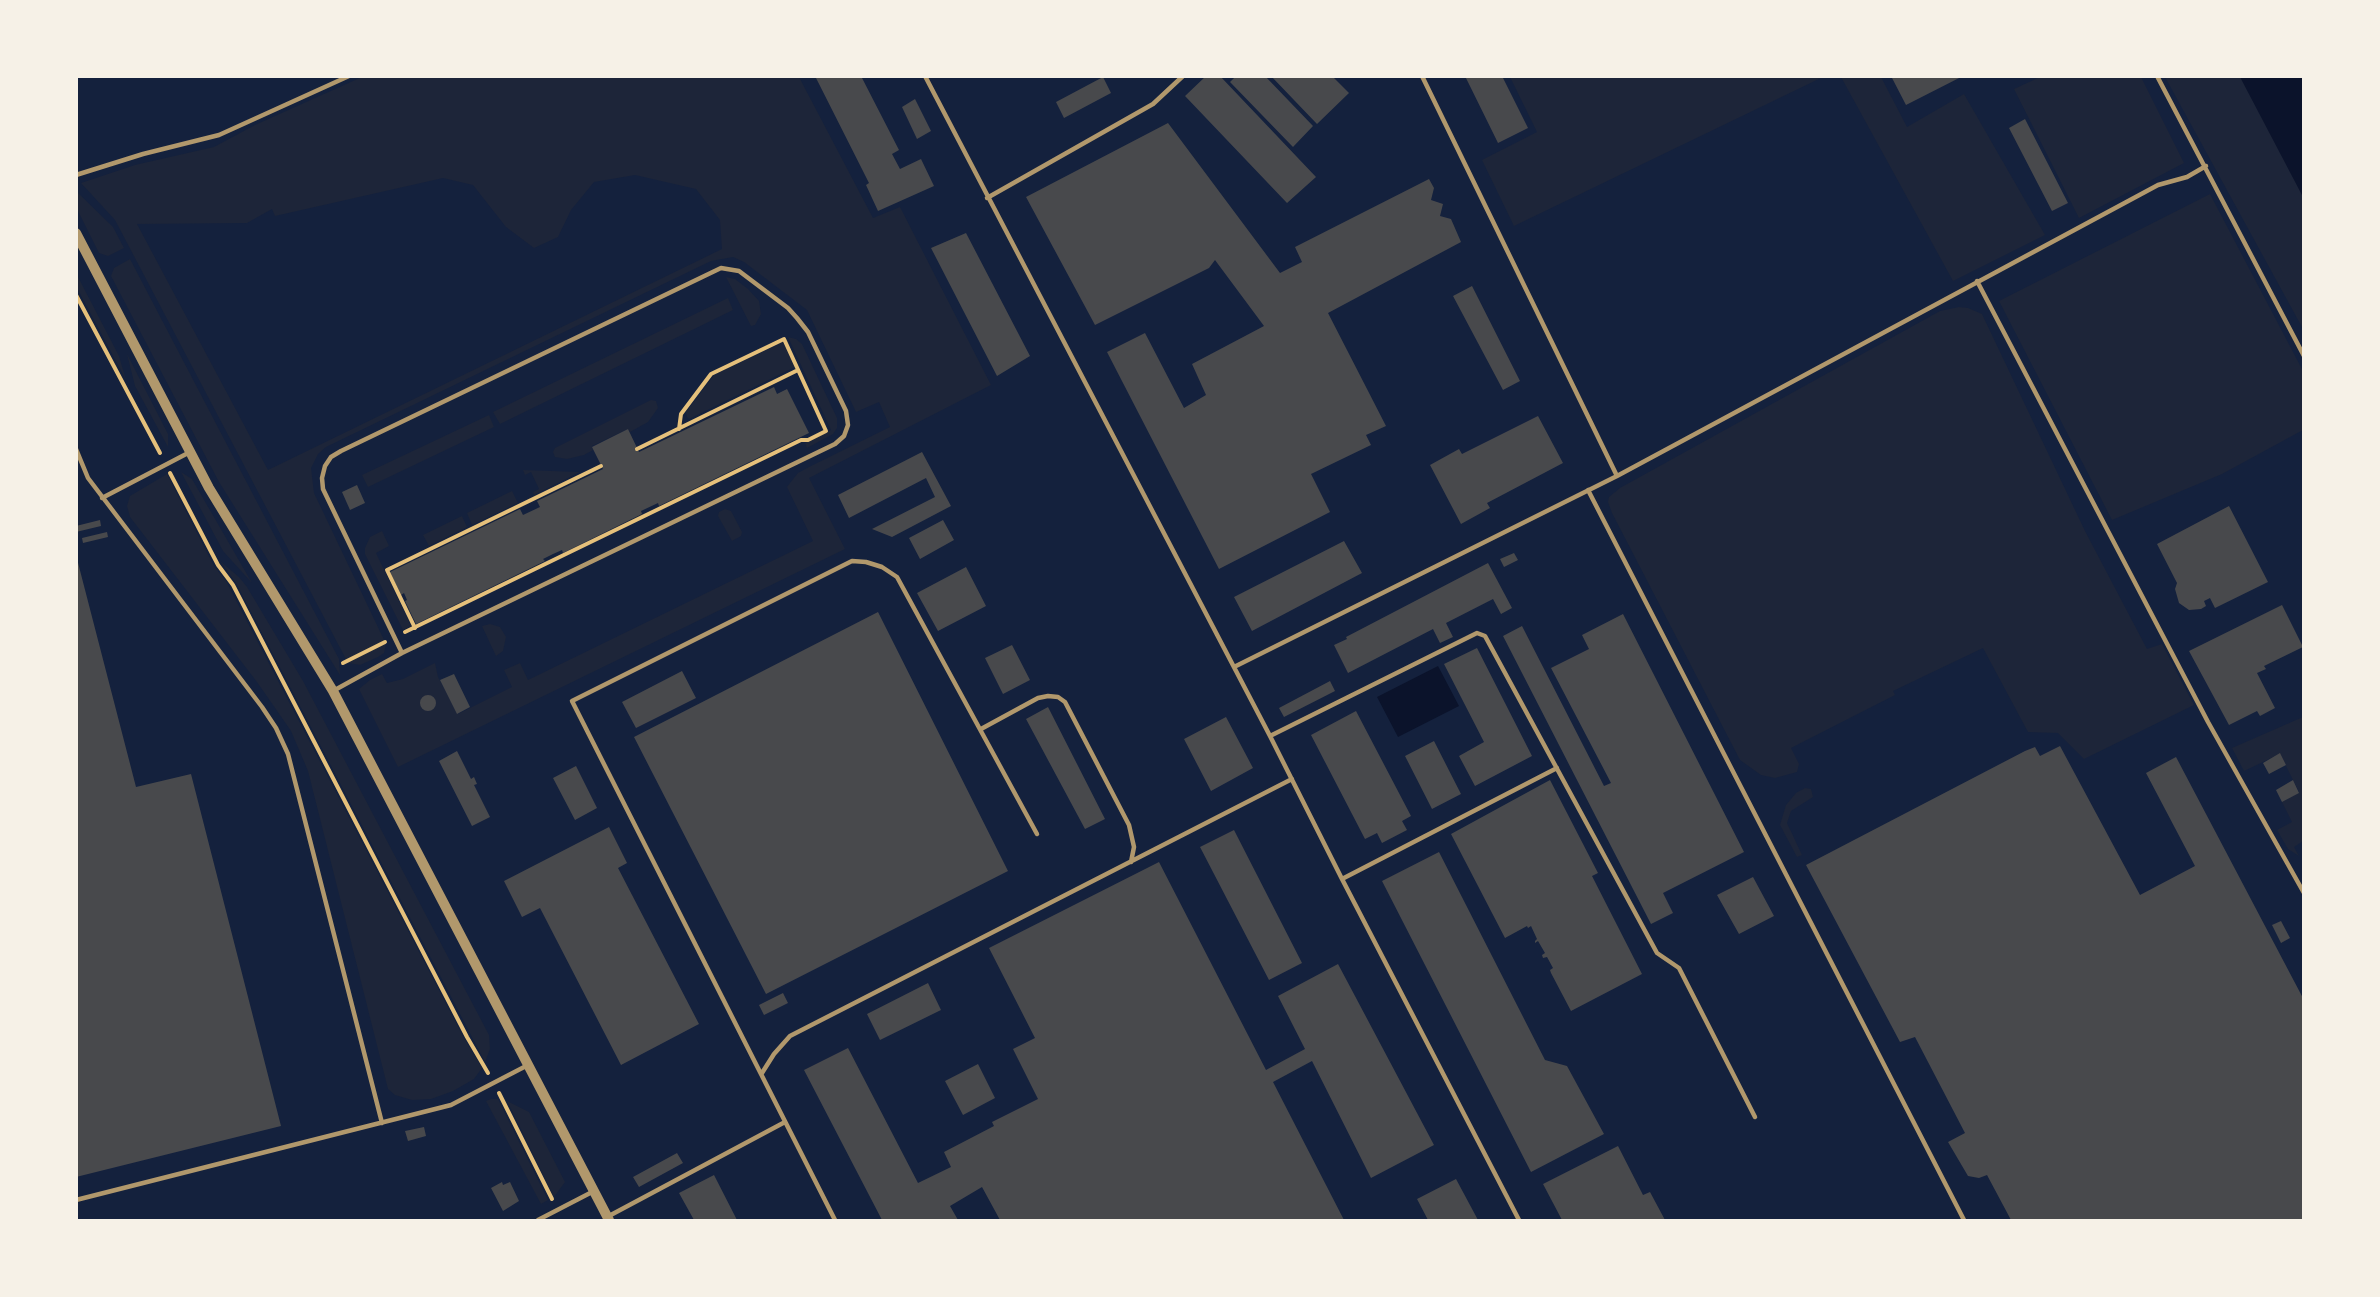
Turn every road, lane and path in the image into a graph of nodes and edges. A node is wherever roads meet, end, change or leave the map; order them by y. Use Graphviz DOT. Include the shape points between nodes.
graph roads {
  1 [pos="349,76"];
  2 [pos="925,76"];
  3 [pos="1183,76"];
  4 [pos="1422,76"];
  5 [pos="2157,76"];
  6 [pos="2206,166"];
  7 [pos="76,174"];
  8 [pos="987,198"];
  9 [pos="76,233"];
  10 [pos="1977,282"];
  11 [pos="76,295"];
  12 [pos="2304,356"];
  13 [pos="798,370"];
  14 [pos="679,429"];
  15 [pos="637,448"];
  16 [pos="76,449"];
  17 [pos="190,452"];
  18 [pos="166,465"];
  19 [pos="601,466"];
  20 [pos="1617,476"];
  21 [pos="1588,490"];
  22 [pos="102,498"];
  23 [pos="415,628"];
  24 [pos="394,637"];
  25 [pos="402,653"];
  26 [pos="343,663"];
  27 [pos="1234,667"];
  28 [pos="333,691"];
  29 [pos="981,729"];
  30 [pos="1270,736"];
  31 [pos="1557,768"];
  32 [pos="1292,779"];
  33 [pos="1038,834"];
  34 [pos="1131,862"];
  35 [pos="1342,879"];
  36 [pos="2304,893"];
  37 [pos="484,1065"];
  38 [pos="528,1065"];
  39 [pos="762,1073"];
  40 [pos="502,1100"];
  41 [pos="1755,1117"];
  42 [pos="785,1122"];
  43 [pos="382,1123"];
  44 [pos="594,1191"];
  45 [pos="551,1198"];
  46 [pos="76,1200"];
  47 [pos="608,1219"];
  48 [pos="538,1221"];
  49 [pos="835,1221"];
  50 [pos="1519,1221"];
  51 [pos="1964,1221"];
  1 -- 7 [label="lane" via="219,135"];
  2 -- 8 [label="lane"];
  3 -- 8 [label="lane" via="1153,104"];
  4 -- 20 [label="lane"];
  5 -- 6 [label="lane"];
  6 -- 10 [label="lane" via="2187,177 2158,185"];
  6 -- 12 [label="lane"];
  8 -- 27 [label="lane"];
  9 -- 17 [label="street"];
  10 -- 20 [label="lane"];
  10 -- 36 [label="lane" via="2208,722"];
  11 -- 18 [label="path"];
  13 -- 14 [label="path"];
  13 -- 14 [label="path" via="784,339 711,374 681,414"];
  13 -- 23 [label="path" via="826,430"];
  14 -- 15 [label="path"];
  16 -- 22 [label="lane"];
  17 -- 18 [label="lane"];
  17 -- 28 [label="street"];
  18 -- 22 [label="lane"];
  18 -- 37 [label="path" via="218,565 233,585"];
  19 -- 23 [label="path" via="387,570"];
  20 -- 21 [label="lane"];
  21 -- 27 [label="lane"];
  21 -- 51 [label="lane"];
  22 -- 43 [label="lane" via="262,707 288,754"];
  23 -- 24 [label="path"];
  24 -- 25 [label="lane"];
  24 -- 25 [label="lane" via="323,489 325,466 331,457 713,270 739,271 788,308 808,332 846,411 848,425 835,444"];
  24 -- 26 [label="path"];
  25 -- 28 [label="lane"];
  27 -- 30 [label="lane"];
  28 -- 38 [label="street"];
  29 -- 33 [label="lane"];
  29 -- 34 [label="lane" via="1038,698 1058,697 1065,702 1129,825 1134,847"];
  29 -- 39 [label="lane" via="897,577 882,567 852,561 572,701"];
  30 -- 31 [label="lane" via="1477,633 1491,644"];
  30 -- 32 [label="lane"];
  31 -- 35 [label="lane"];
  31 -- 41 [label="lane" via="1657,953 1679,968"];
  32 -- 34 [label="lane"];
  32 -- 35 [label="lane"];
  34 -- 39 [label="lane" via="790,1036"];
  35 -- 50 [label="lane"];
  38 -- 43 [label="lane" via="451,1106"];
  38 -- 44 [label="street"];
  39 -- 42 [label="lane"];
  40 -- 45 [label="path"];
  42 -- 47 [label="lane"];
  42 -- 49 [label="lane"];
  43 -- 46 [label="lane"];
  44 -- 47 [label="street"];
  44 -- 48 [label="lane"];
}
